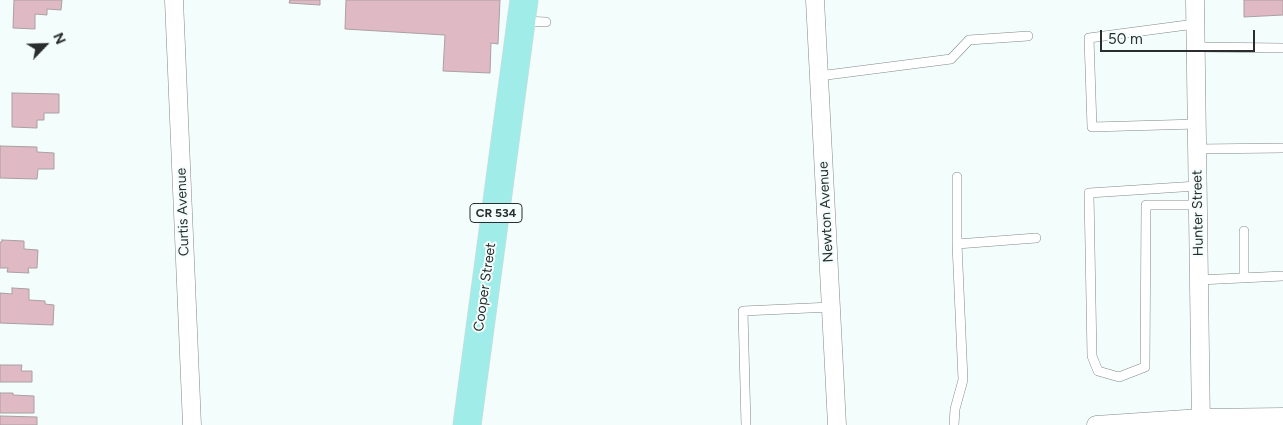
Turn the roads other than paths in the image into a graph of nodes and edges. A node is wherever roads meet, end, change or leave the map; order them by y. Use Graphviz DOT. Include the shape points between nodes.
graph roads {
  1 [pos="174,0"];
  2 [pos="815,0"];
  3 [pos="1195,0"];
  4 [pos="530,14"];
  5 [pos="1195,24"];
  6 [pos="1028,36"];
  7 [pos="1196,46"];
  8 [pos="1283,48"];
  9 [pos="819,76"];
  10 [pos="1197,124"];
  11 [pos="1283,148"];
  12 [pos="1197,149"];
  13 [pos="957,177"];
  14 [pos="1198,186"];
  15 [pos="1198,205"];
  16 [pos="1244,231"];
  17 [pos="1036,238"];
  18 [pos="958,244"];
  19 [pos="1283,276"];
  20 [pos="1244,278"];
  21 [pos="1199,280"];
  22 [pos="831,307"];
  23 [pos="1283,417"];
  24 [pos="1201,422"];
  25 [pos="192,425"];
  26 [pos="467,425"];
  27 [pos="746,425"];
  28 [pos="837,425"];
  29 [pos="954,425"];
  30 [pos="1096,425"];
  1 -- 25 [label="street, Curtis Avenue"];
  2 -- 9 [label="street, Newton Avenue"];
  3 -- 5 [label="street, Hunter Street"];
  4 -- 26 [label="main road, Cooper Street / CR 534"];
  5 -- 7 [label="street, Hunter Street"];
  5 -- 10 [label="lane" via="1089,38 1092,127"];
  6 -- 9 [label="lane" via="969,40 952,59"];
  7 -- 8 [label="lane"];
  7 -- 10 [label="street, Hunter Street"];
  9 -- 22 [label="street, Newton Avenue"];
  10 -- 12 [label="street, Hunter Street"];
  11 -- 12 [label="lane"];
  12 -- 14 [label="street, Hunter Street"];
  13 -- 18 [label="lane"];
  14 -- 15 [label="street, Hunter Street"];
  14 -- 15 [label="lane" via="1089,193 1092,356 1098,371 1119,377 1145,367 1146,205"];
  15 -- 21 [label="street, Hunter Street"];
  16 -- 20 [label="lane"];
  17 -- 18 [label="lane"];
  18 -- 29 [label="lane" via="963,380"];
  19 -- 20 [label="lane"];
  20 -- 21 [label="lane"];
  21 -- 24 [label="street, Hunter Street"];
  22 -- 27 [label="lane" via="743,311"];
  22 -- 28 [label="street, Newton Avenue"];
  23 -- 24 [label="street"];
  24 -- 30 [label="street"];
}
